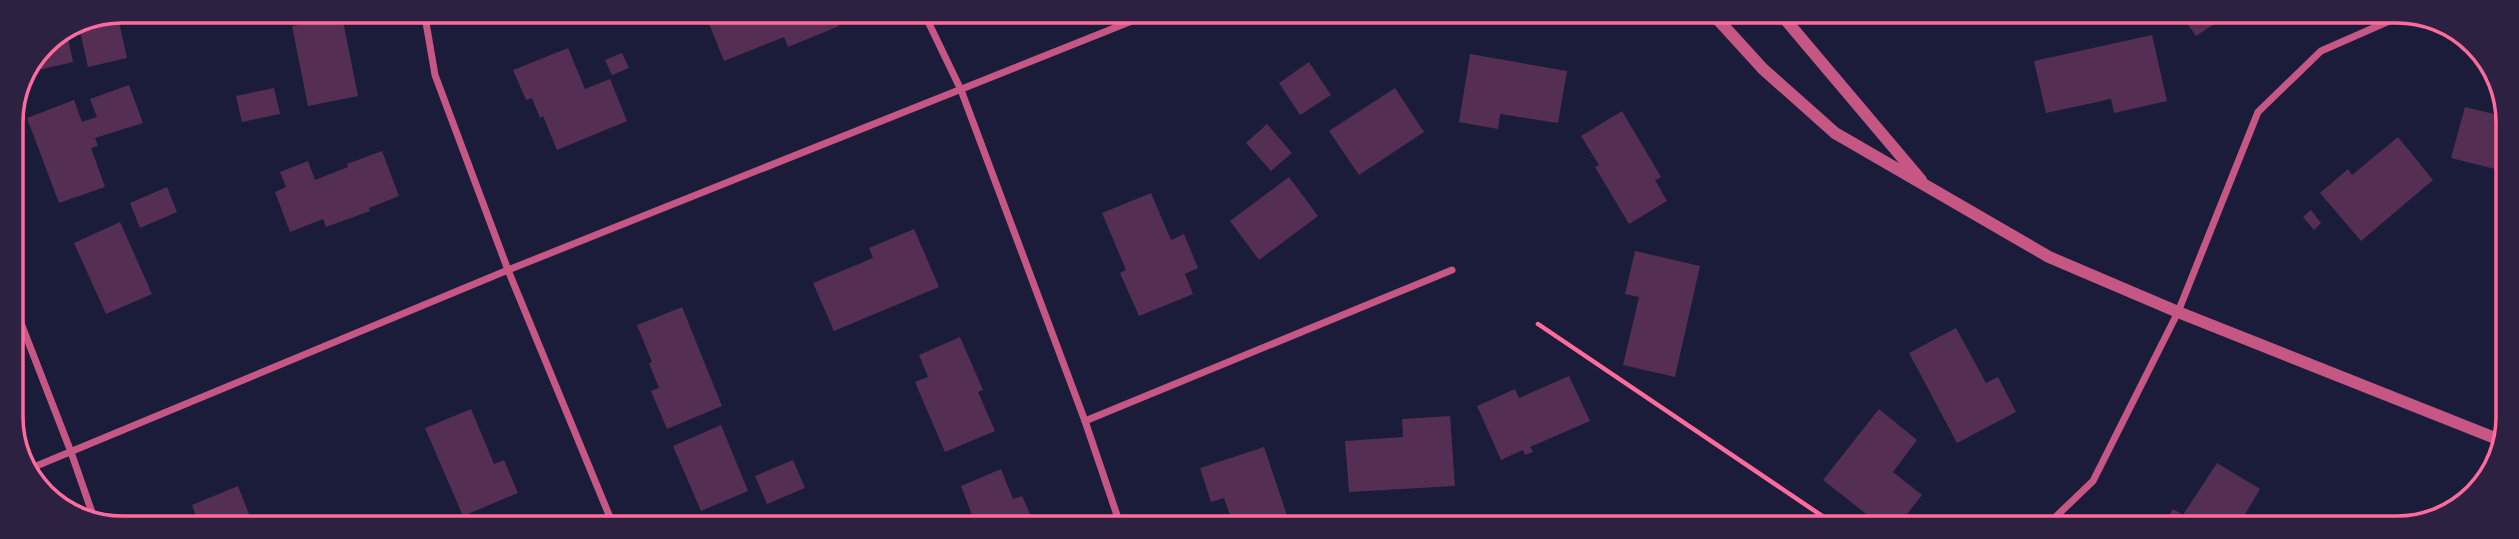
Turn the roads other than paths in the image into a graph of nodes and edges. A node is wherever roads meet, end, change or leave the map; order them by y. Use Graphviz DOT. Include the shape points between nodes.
graph roads {
  1 [pos="426,23"];
  2 [pos="929,23"];
  3 [pos="1127,23"];
  4 [pos="1721,23"];
  5 [pos="1788,23"];
  6 [pos="2385,23"];
  7 [pos="961,90"];
  8 [pos="1928,188"];
  9 [pos="508,270"];
  10 [pos="1452,270"];
  11 [pos="2178,312"];
  12 [pos="23,328"];
  13 [pos="1085,421"];
  14 [pos="2494,438"];
  15 [pos="71,452"];
  16 [pos="36,466"];
  17 [pos="92,511"];
  18 [pos="609,516"];
  19 [pos="1117,516"];
  20 [pos="2057,516"];
  1 -- 9 [label="street" via="435,75"];
  2 -- 7 [label="street"];
  3 -- 7 [label="street"];
  4 -- 8 [label="street" via="1763,69 1835,133"];
  5 -- 8 [label="street"];
  6 -- 11 [label="street" via="2321,51 2258,112"];
  7 -- 9 [label="street"];
  7 -- 13 [label="street"];
  8 -- 11 [label="street" via="2049,257"];
  9 -- 15 [label="street"];
  9 -- 18 [label="street"];
  10 -- 13 [label="street"];
  11 -- 14 [label="street"];
  11 -- 20 [label="street" via="2093,481"];
  12 -- 15 [label="street"];
  13 -- 19 [label="street"];
  15 -- 16 [label="street"];
  15 -- 17 [label="street"];
}
